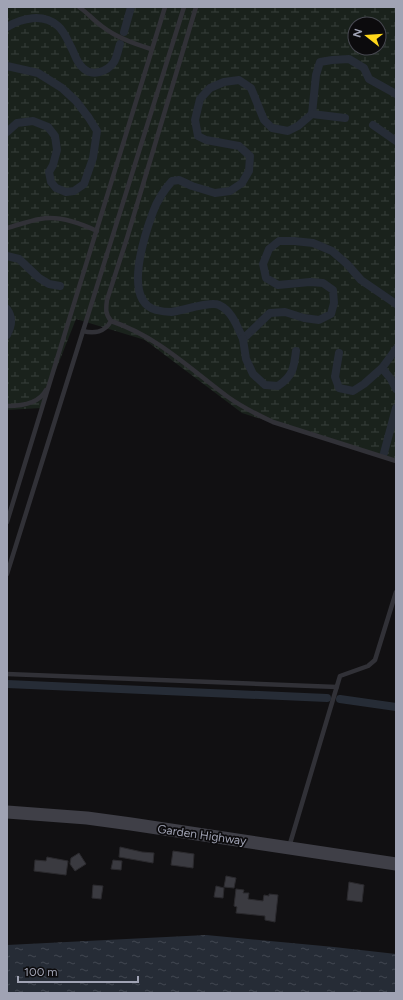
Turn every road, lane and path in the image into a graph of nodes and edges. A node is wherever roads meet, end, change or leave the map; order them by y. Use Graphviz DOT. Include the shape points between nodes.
graph roads {
  1 [pos="79,7"];
  2 [pos="164,7"];
  3 [pos="184,7"];
  4 [pos="196,7"];
  5 [pos="151,49"];
  6 [pos="7,228"];
  7 [pos="97,231"];
  8 [pos="111,321"];
  9 [pos="83,331"];
  10 [pos="53,376"];
  11 [pos="7,406"];
  12 [pos="396,461"];
  13 [pos="7,522"];
  14 [pos="7,574"];
  15 [pos="396,592"];
  16 [pos="7,674"];
  17 [pos="337,687"];
  18 [pos="7,812"];
  19 [pos="288,848"];
  20 [pos="396,864"];
  1 -- 5 [label="lane" via="113,34"];
  2 -- 5 [label="lane"];
  3 -- 9 [label="lane"];
  4 -- 8 [label="lane" via="107,300 107,317"];
  5 -- 7 [label="lane"];
  6 -- 7 [label="lane" via="41,218 58,218"];
  7 -- 10 [label="lane"];
  8 -- 9 [label="lane" via="108,327 98,332"];
  8 -- 12 [label="lane" via="161,345 229,398 261,416"];
  9 -- 14 [label="lane"];
  10 -- 11 [label="lane" via="45,393 38,399 22,405"];
  10 -- 13 [label="lane"];
  15 -- 17 [label="lane" via="375,660 368,666 340,676"];
  16 -- 17 [label="lane"];
  17 -- 19 [label="lane"];
  18 -- 19 [label="main road, Garden Highway" via="87,818"];
  19 -- 20 [label="main road, Garden Highway"];
}
